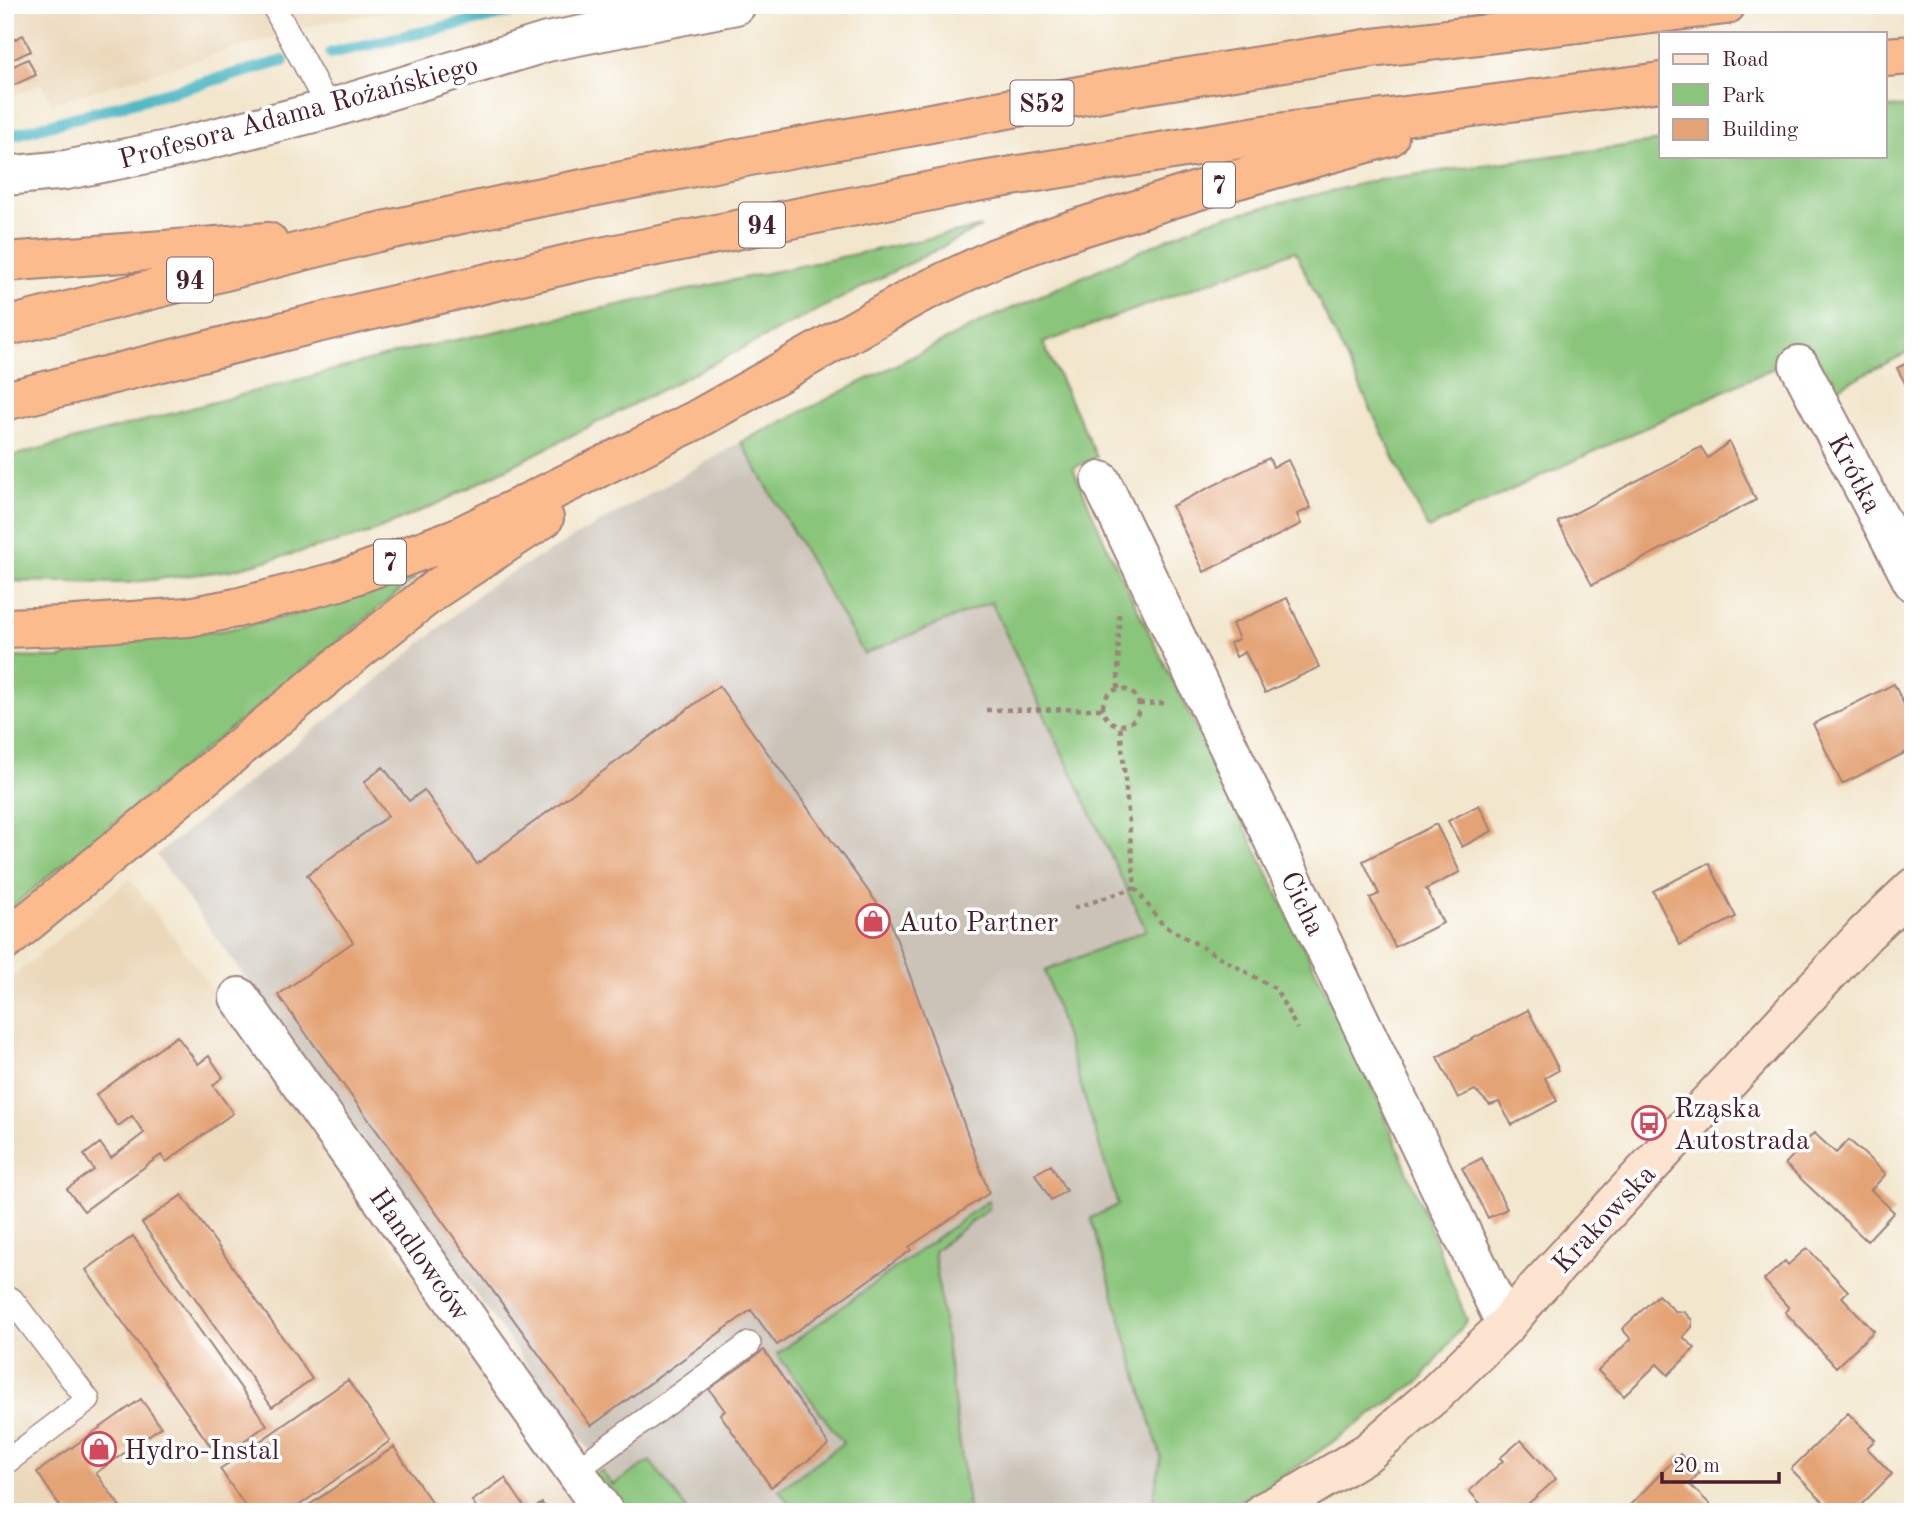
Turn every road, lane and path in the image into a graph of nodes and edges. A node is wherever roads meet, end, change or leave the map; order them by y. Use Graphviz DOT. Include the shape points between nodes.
graph roads {
  1 [pos="273,5"];
  2 [pos="736,5"];
  3 [pos="1726,5"];
  4 [pos="1913,55"];
  5 [pos="1886,57"];
  6 [pos="1659,82"];
  7 [pos="1529,98"];
  8 [pos="329,109"];
  9 [pos="5,176"];
  10 [pos="374,233"];
  11 [pos="5,262"];
  12 [pos="5,327"];
  13 [pos="1799,365"];
  14 [pos="5,401"];
  15 [pos="696,420"];
  16 [pos="1101,481"];
  17 [pos="1913,582"];
  18 [pos="5,628"];
  19 [pos="1104,709"];
  20 [pos="986,710"];
  21 [pos="1120,725"];
  22 [pos="1135,888"];
  23 [pos="1913,888"];
  24 [pos="1074,908"];
  25 [pos="5,941"];
  26 [pos="239,997"];
  27 [pos="1297,1029"];
  28 [pos="12,1300"];
  29 [pos="1507,1325"];
  30 [pos="749,1344"];
  31 [pos="5,1463"];
  32 [pos="575,1471"];
  33 [pos="604,1512"];
  34 [pos="1263,1512"];
  1 -- 8 [label="lane"];
  2 -- 8 [label="street, Profesora Adama Rożańskiego" via="547,42"];
  3 -- 10 [label="highway, S52" via="1372,48 1135,86 728,160"];
  4 -- 5 [label="highway"];
  6 -- 7 [label="highway"];
  7 -- 14 [label="highway, 94" via="1270,134 922,193 581,261"];
  7 -- 15 [label="highway, 7" via="1206,188 996,258 917,295"];
  8 -- 9 [label="street, Profesora Adama Rożańskiego" via="167,150 66,170"];
  10 -- 11 [label="highway"];
  10 -- 12 [label="highway, 94"];
  13 -- 17 [label="street, Krótka"];
  15 -- 18 [label="highway, 7" via="456,538 339,581 188,617"];
  15 -- 25 [label="highway" via="436,589"];
  16 -- 29 [label="street, Cicha"];
  19 -- 20 [label="path"];
  19 -- 21 [label="path" via="1109,720"];
  19 -- 21 [label="path" via="1105,699 1113,691 1133,694 1139,704 1136,716"];
  21 -- 22 [label="path"];
  22 -- 24 [label="path"];
  22 -- 27 [label="path" via="1163,925 1276,989"];
  23 -- 29 [label="street, Krakowska" via="1865,934"];
  26 -- 32 [label="street, Handlowców"];
  28 -- 31 [label="lane" via="88,1399"];
  29 -- 34 [label="street, Krakowska" via="1368,1452"];
  30 -- 32 [label="lane"];
  32 -- 33 [label="street, Handlowców"];
}
